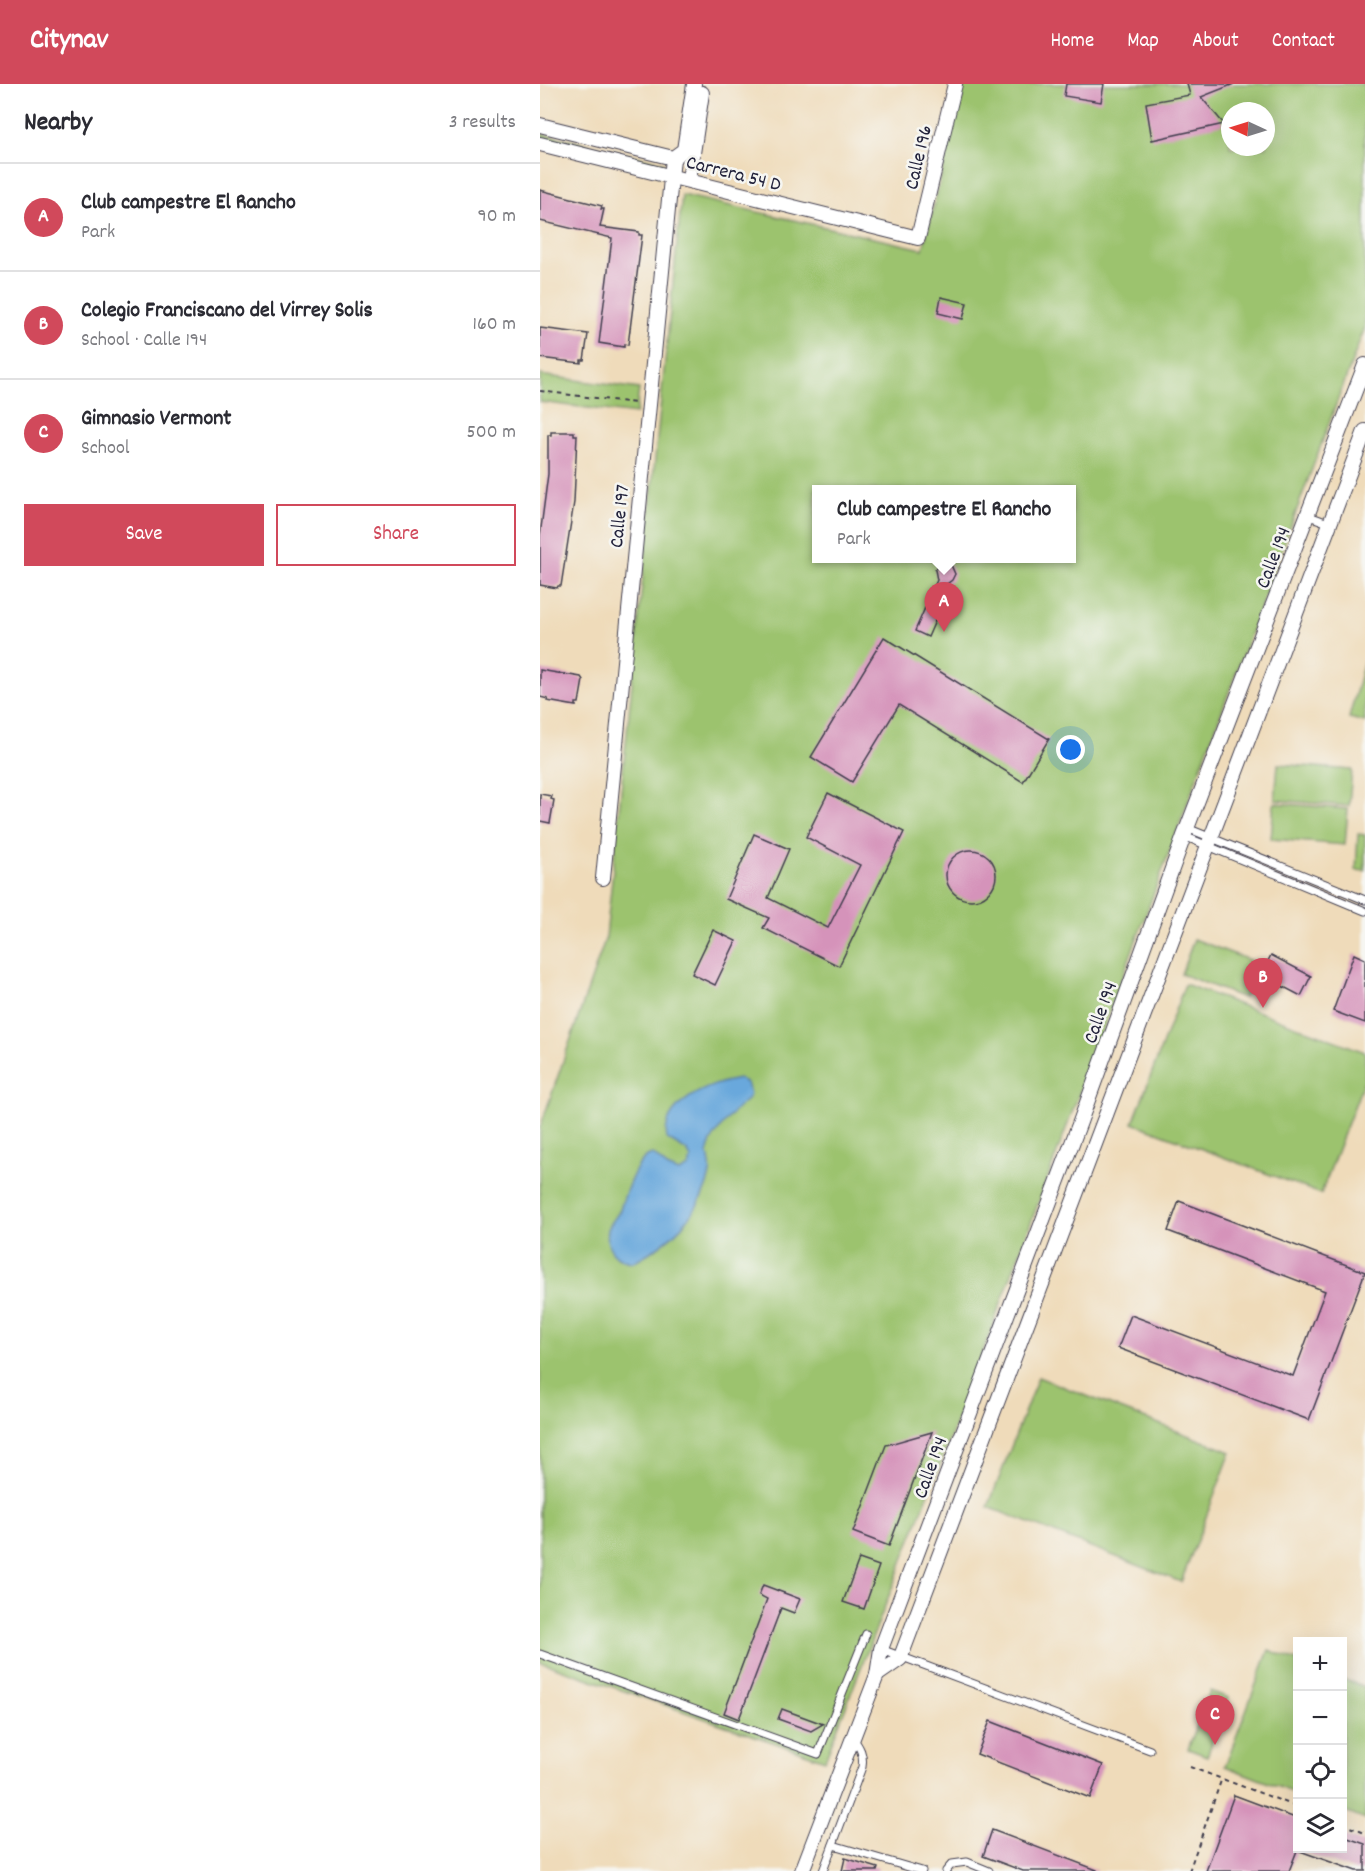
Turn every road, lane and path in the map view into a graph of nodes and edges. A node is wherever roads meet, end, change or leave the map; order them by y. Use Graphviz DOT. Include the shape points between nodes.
graph roads {
  1 [pos="694,84"];
  2 [pos="704,84"];
  3 [pos="955,84"];
  4 [pos="540,125"];
  5 [pos="540,144"];
  6 [pos="678,154"];
  7 [pos="671,176"];
  8 [pos="689,180"];
  9 [pos="918,238"];
  10 [pos="1365,365"];
  11 [pos="540,391"];
  12 [pos="642,404"];
  13 [pos="1365,431"];
  14 [pos="1309,516"];
  15 [pos="1331,524"];
  16 [pos="1186,832"];
  17 [pos="1208,841"];
  18 [pos="603,878"];
  19 [pos="1365,900"];
  20 [pos="1365,911"];
  21 [pos="866,1634"];
  22 [pos="881,1650"];
  23 [pos="540,1654"];
  24 [pos="900,1659"];
  25 [pos="877,1675"];
  26 [pos="852,1736"];
  27 [pos="1150,1750"];
  28 [pos="1190,1767"];
  29 [pos="1222,1779"];
  30 [pos="1293,1805"];
  31 [pos="1347,1826"];
  32 [pos="1365,1833"];
  33 [pos="833,1845"];
  34 [pos="802,1871"];
  35 [pos="823,1871"];
  36 [pos="922,1871"];
  37 [pos="946,1871"];
  38 [pos="989,1871"];
  39 [pos="1189,1871"];
  1 -- 6 [label="street, Calle 197"];
  2 -- 8 [label="street"];
  3 -- 9 [label="street, Calle 196"];
  4 -- 6 [label="street, Carrera 54 D"];
  5 -- 7 [label="street, Carrera 54 D"];
  6 -- 7 [label="street, Calle 197"];
  7 -- 8 [label="street, Carrera 54 D"];
  7 -- 18 [label="street, Calle 197"];
  8 -- 9 [label="street, Carrera 54 D"];
  10 -- 14 [label="street, Calle 194"];
  11 -- 12 [label="path"];
  13 -- 15 [label="street, Calle 194"];
  14 -- 15 [label="lane"];
  14 -- 16 [label="street, Calle 194"];
  15 -- 17 [label="street, Calle 194"];
  16 -- 17 [label="lane"];
  16 -- 22 [label="street, Calle 194"];
  17 -- 19 [label="lane"];
  17 -- 20 [label="lane"];
  17 -- 24 [label="street, Calle 194"];
  21 -- 23 [label="lane" via="818,1754"];
  22 -- 24 [label="lane"];
  22 -- 25 [label="street, Calle 194"];
  24 -- 25 [label="street"];
  24 -- 27 [label="lane"];
  25 -- 26 [label="street, Calle 194"];
  26 -- 33 [label="lane" via="861,1748 862,1767"];
  26 -- 34 [label="street, Calle 194"];
  28 -- 29 [label="path"];
  29 -- 30 [label="path"];
  29 -- 39 [label="path"];
  31 -- 32 [label="path"];
  33 -- 35 [label="lane"];
  33 -- 36 [label="lane"];
  37 -- 38 [label="lane" via="952,1864 967,1862"];
}
